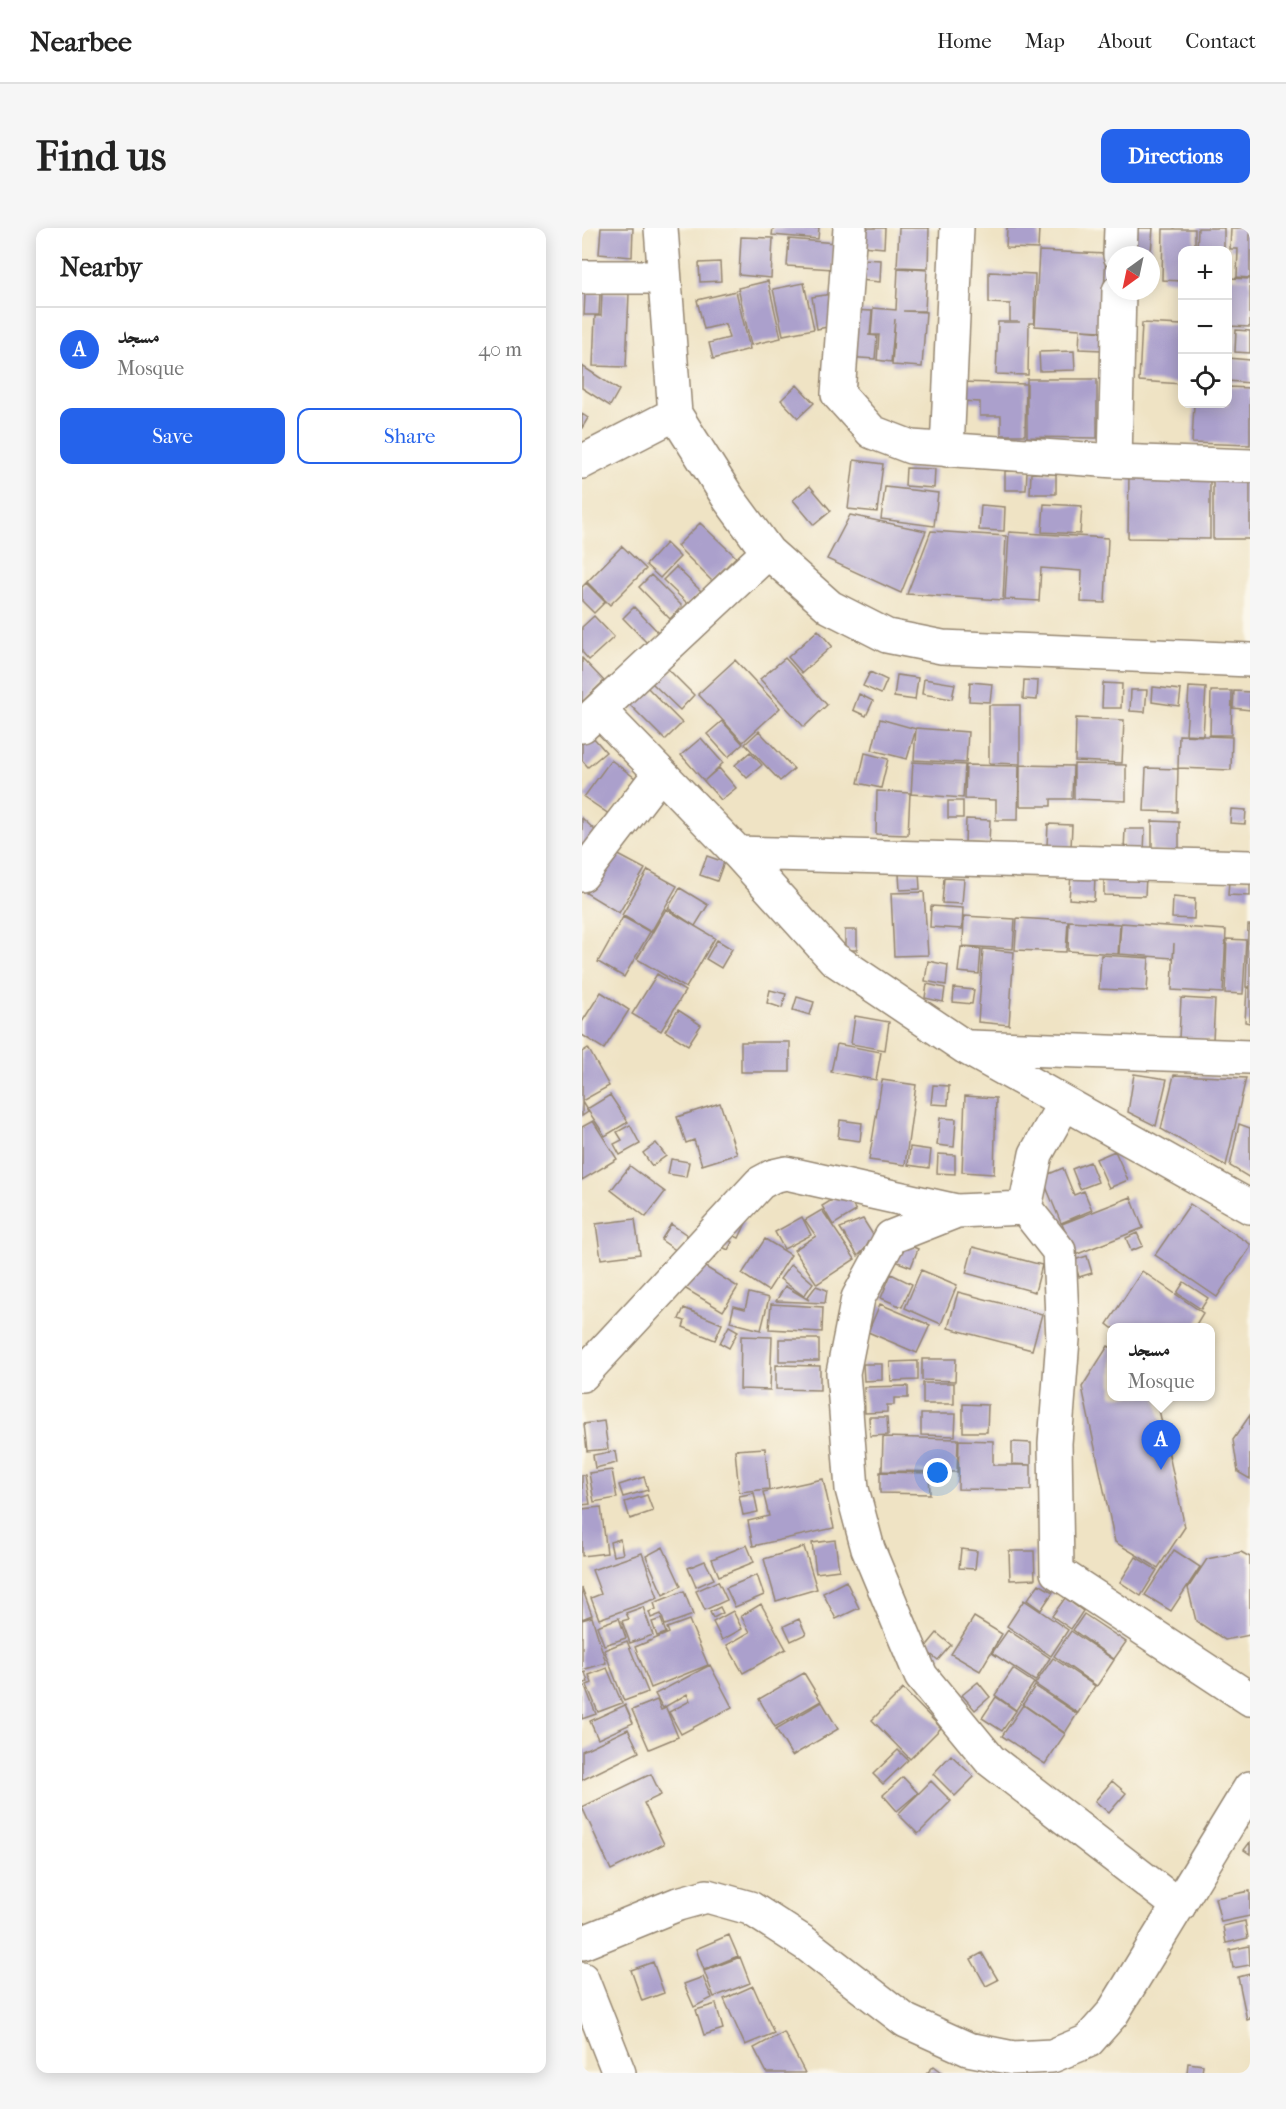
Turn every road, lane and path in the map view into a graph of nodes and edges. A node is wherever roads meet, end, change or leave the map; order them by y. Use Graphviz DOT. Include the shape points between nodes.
graph roads {
  1 [pos="661,228"];
  2 [pos="850,228"];
  3 [pos="957,228"];
  4 [pos="1121,228"];
  5 [pos="1120,246"];
  6 [pos="582,276"];
  7 [pos="664,277"];
  8 [pos="1119,300"];
  9 [pos="675,414"];
  10 [pos="946,450"];
  11 [pos="1115,461"];
  12 [pos="582,462"];
  13 [pos="1250,466"];
  14 [pos="768,552"];
  15 [pos="1250,660"];
  16 [pos="591,719"];
  17 [pos="660,773"];
  18 [pos="738,854"];
  19 [pos="1250,867"];
  20 [pos="582,874"];
  21 [pos="965,1047"];
  22 [pos="1250,1057"];
  23 [pos="1064,1104"];
  24 [pos="1250,1207"];
  25 [pos="1025,1208"];
  26 [pos="957,1211"];
  27 [pos="582,1375"];
  28 [pos="1250,1699"];
  29 [pos="1250,1788"];
  30 [pos="1179,1906"];
  31 [pos="582,1943"];
  32 [pos="582,1979"];
  33 [pos="619,2073"];
  1 -- 7 [label="street"];
  2 -- 10 [label="street" via="838,394 873,432 912,447"];
  3 -- 10 [label="street"];
  4 -- 5 [label="street"];
  6 -- 7 [label="street"];
  7 -- 9 [label="street"];
  8 -- 11 [label="street"];
  9 -- 12 [label="street"];
  9 -- 14 [label="street"];
  10 -- 11 [label="street"];
  11 -- 13 [label="street"];
  14 -- 15 [label="street" via="830,607 887,636 942,647"];
  14 -- 16 [label="street"];
  16 -- 17 [label="street"];
  17 -- 18 [label="street"];
  17 -- 20 [label="street"];
  18 -- 19 [label="street"];
  18 -- 21 [label="street" via="834,959"];
  21 -- 22 [label="street"];
  21 -- 23 [label="street"];
  23 -- 24 [label="street"];
  23 -- 25 [label="street" via="1036,1154"];
  25 -- 26 [label="street"];
  25 -- 28 [label="street" via="1059,1251 1063,1339 1055,1443 1057,1572"];
  26 -- 27 [label="street" via="786,1173 773,1176 760,1183"];
  26 -- 30 [label="street" via="891,1237 858,1298 843,1373 852,1490 868,1549 921,1676 990,1760"];
  29 -- 30 [label="street"];
  30 -- 31 [label="street" via="1112,2014 1088,2041 1052,2056 1012,2058 968,2049 906,2021 806,1944 750,1908 707,1896"];
  32 -- 33 [label="street"];
}
